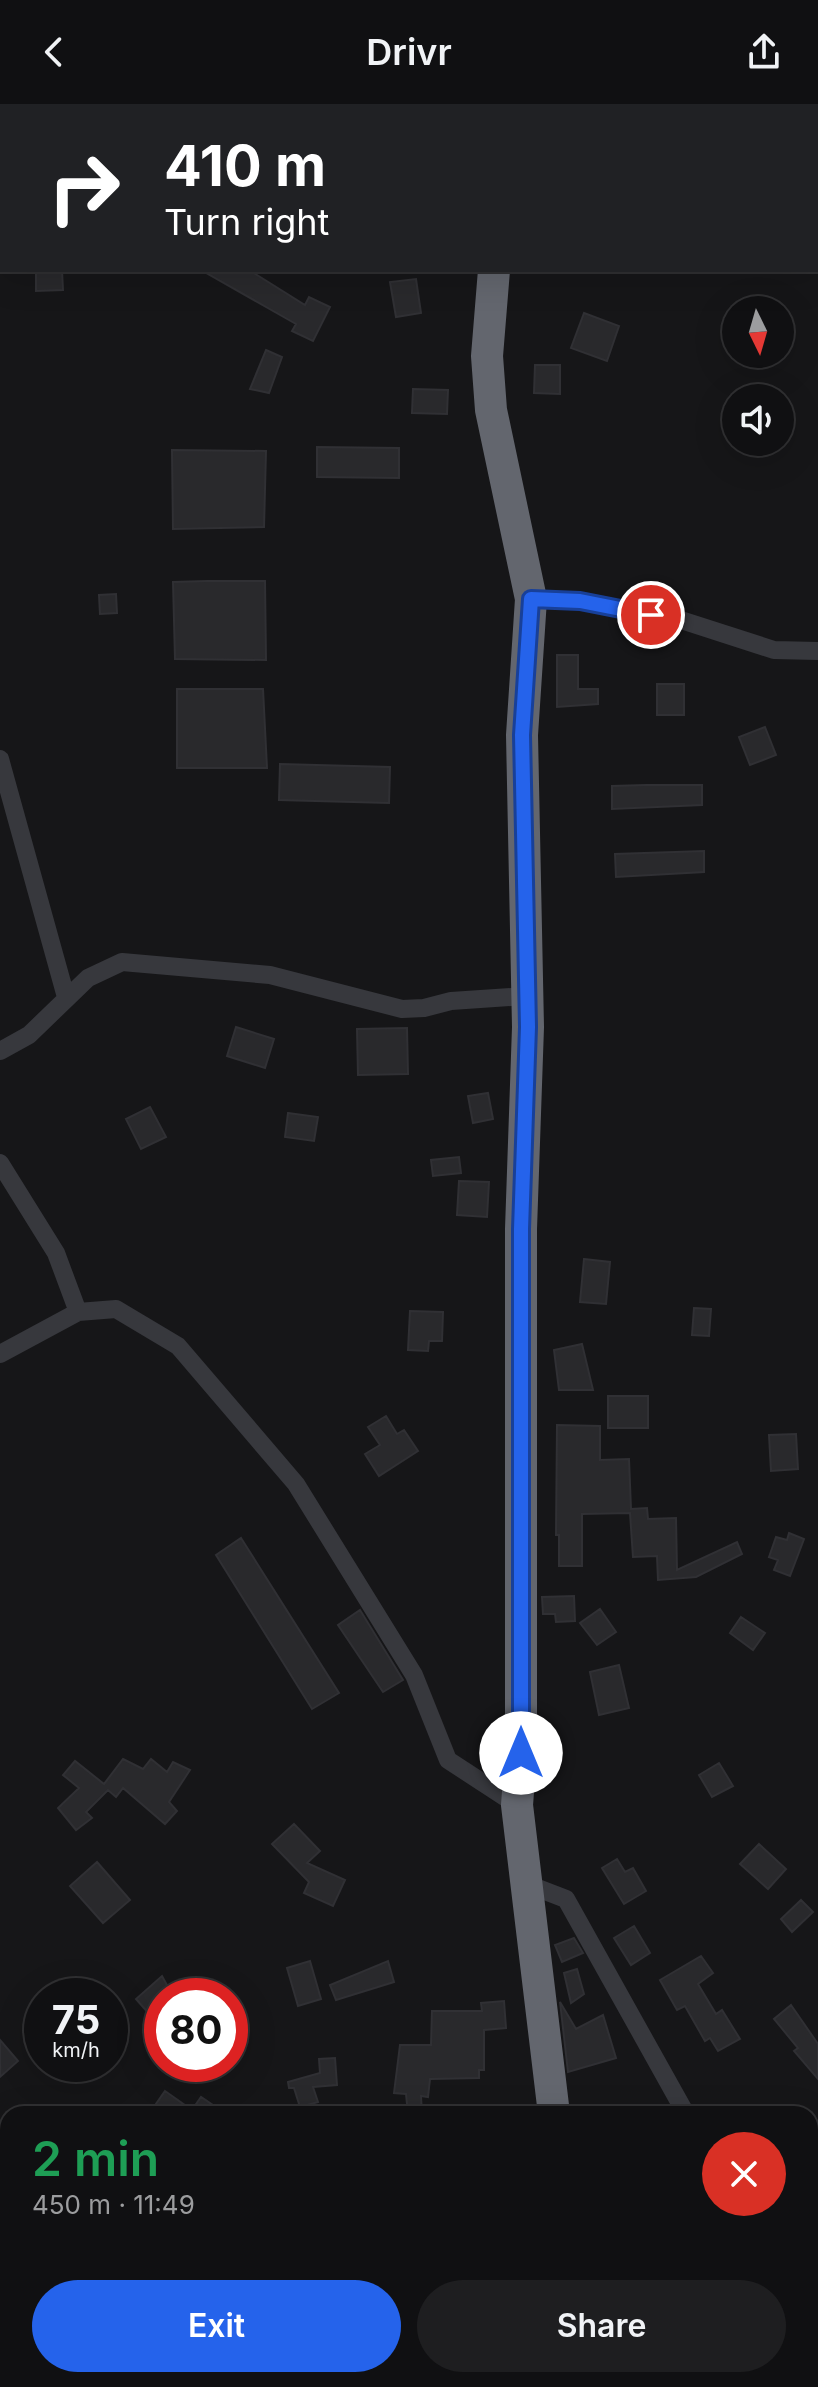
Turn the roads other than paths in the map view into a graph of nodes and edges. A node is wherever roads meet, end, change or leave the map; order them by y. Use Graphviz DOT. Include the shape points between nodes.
graph roads {
  1 [pos="494,272"];
  2 [pos="531,599"];
  3 [pos="818,651"];
  4 [pos="0,759"];
  5 [pos="525,996"];
  6 [pos="66,997"];
  7 [pos="0,1051"];
  8 [pos="0,1163"];
  9 [pos="78,1312"];
  10 [pos="0,1354"];
  11 [pos="517,1805"];
  12 [pos="527,1884"];
  13 [pos="553,2106"];
  14 [pos="682,2106"];
  1 -- 2 [label="highway" via="487,356 491,410"];
  2 -- 3 [label="street" via="681,620 774,650"];
  2 -- 5 [label="highway" via="522,735"];
  4 -- 6 [label="street"];
  5 -- 6 [label="street" via="402,1009 270,975 122,962 88,978"];
  5 -- 11 [label="highway" via="522,1737"];
  6 -- 7 [label="street" via="29,1035"];
  8 -- 9 [label="street" via="56,1253"];
  9 -- 10 [label="street"];
  9 -- 11 [label="street" via="116,1309 178,1346 296,1484 414,1675 448,1760"];
  11 -- 12 [label="highway"];
  12 -- 13 [label="highway"];
  12 -- 14 [label="street" via="566,1899"];
}
